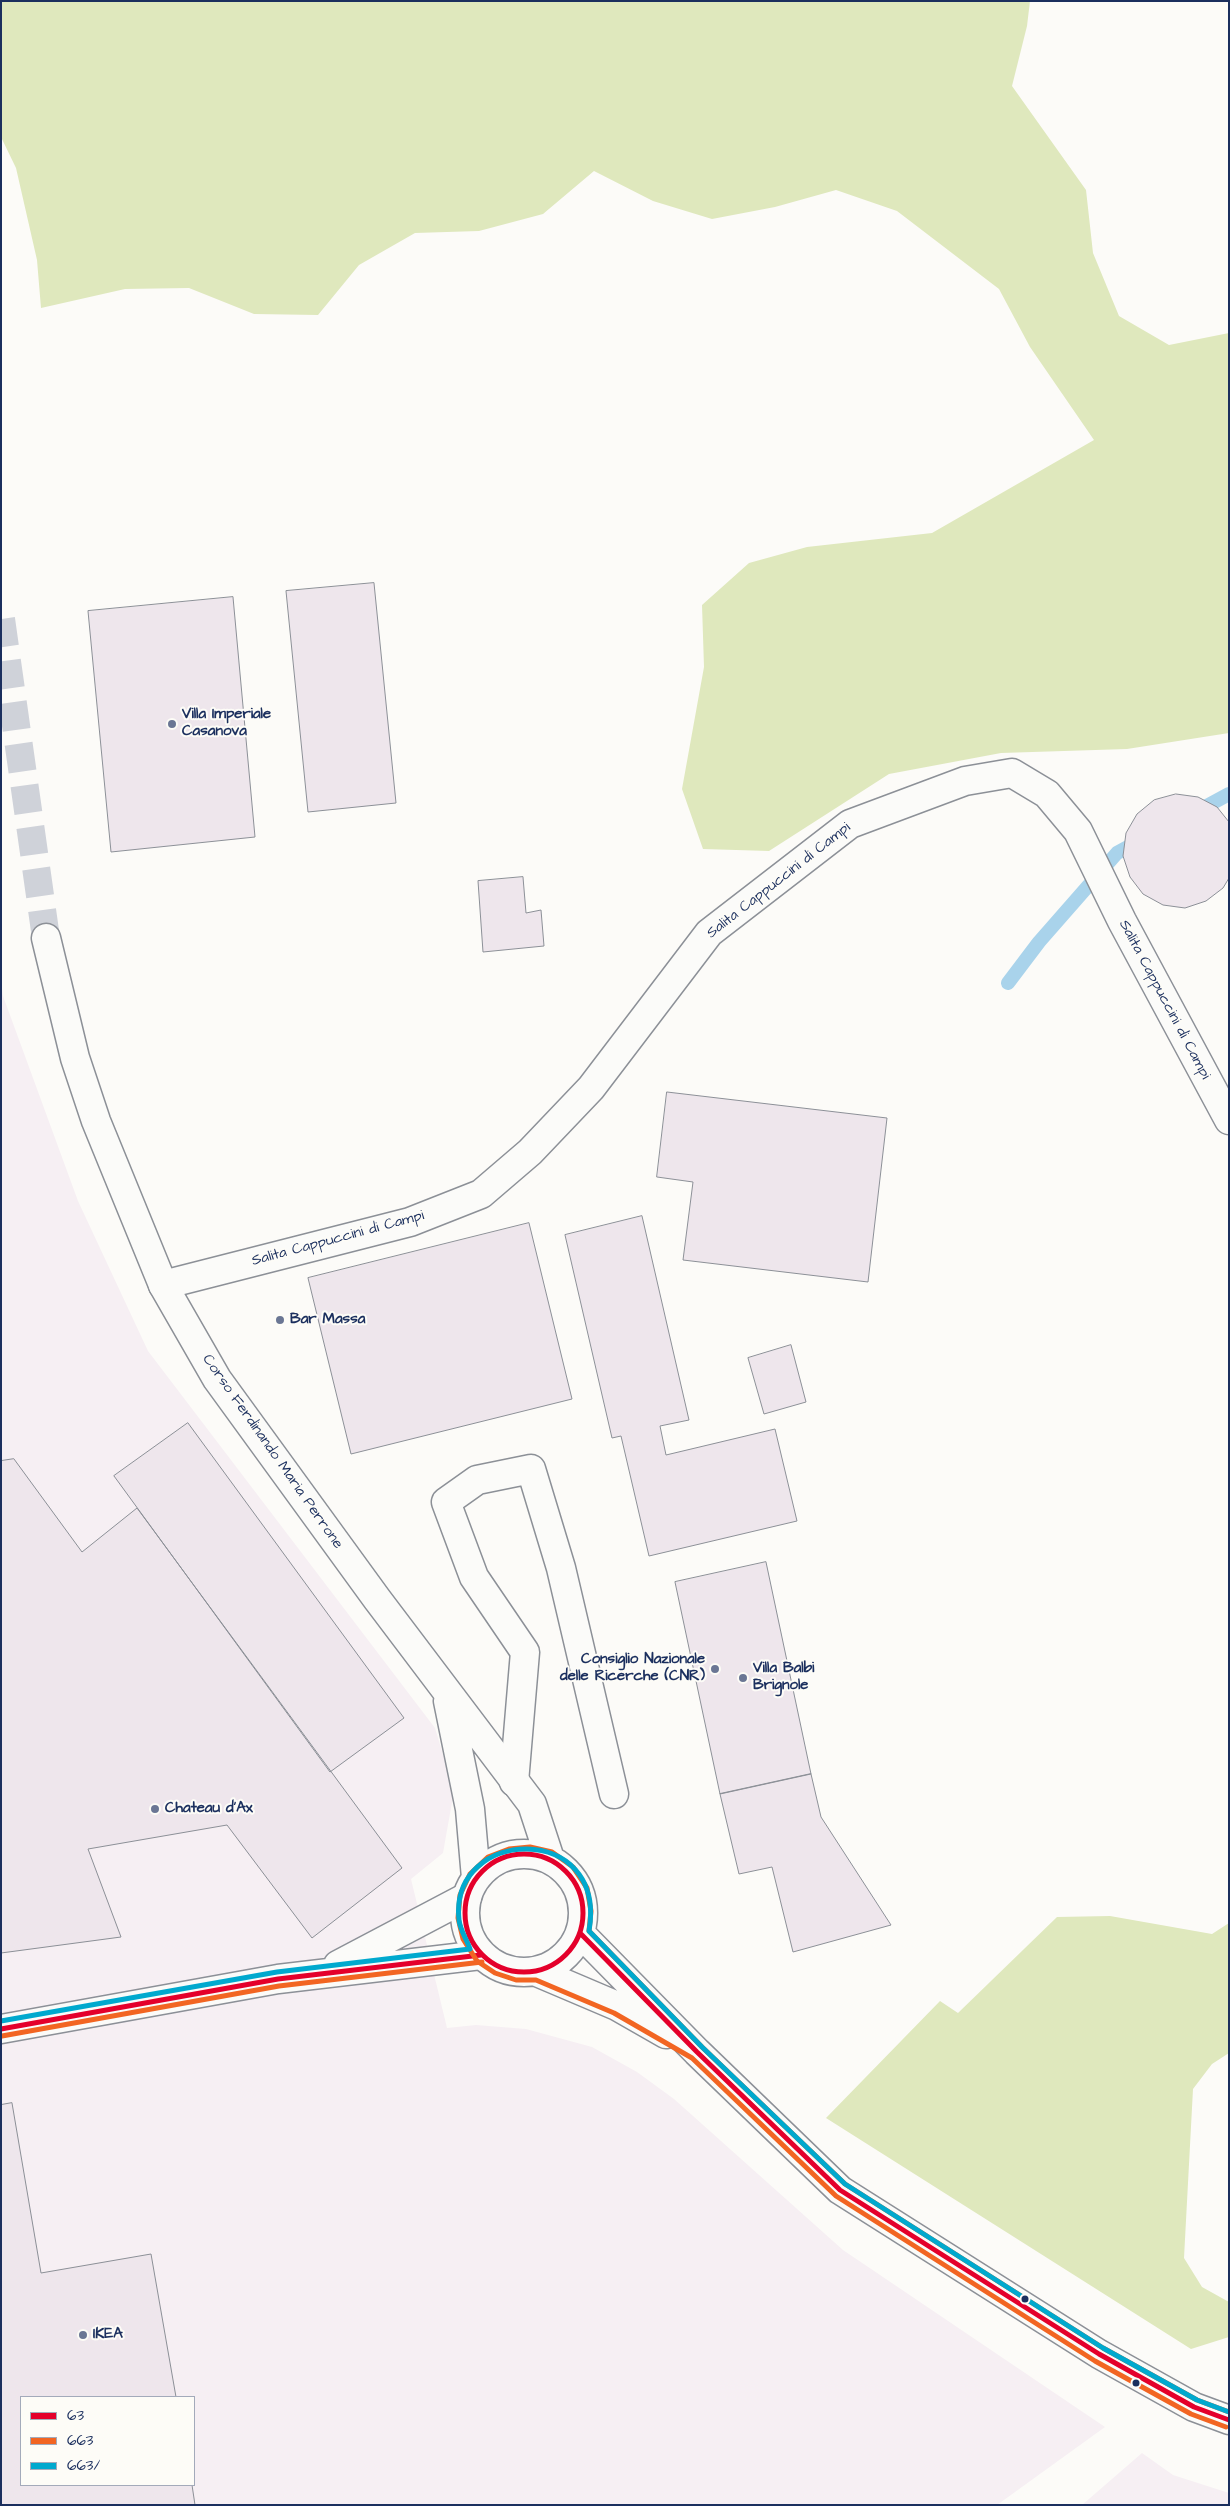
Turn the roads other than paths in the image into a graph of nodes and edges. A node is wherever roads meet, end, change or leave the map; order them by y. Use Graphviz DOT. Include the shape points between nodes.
graph roads {
  1 [pos="46,938"];
  2 [pos="1229,1120"];
  3 [pos="163,1284"];
  4 [pos="446,1692"];
  5 [pos="514,1782"];
  6 [pos="614,1794"];
  7 [pos="550,1860"];
  8 [pos="472,1888"];
  9 [pos="581,1934"];
  10 [pos="481,1955"];
  11 [pos="537,1972"];
  12 [pos="324,1973"];
  13 [pos="1,2029"];
  14 [pos="697,2052"];
  15 [pos="1229,2420"];
  1 -- 3 [label="main road, Corso Ferdinando Maria Perrone" via="75,1058 96,1121"];
  2 -- 3 [label="main road, Salita Cappuccini di Campi" via="1122,921 1078,831 1047,794 1012,773 965,782 850,824 709,932 591,1088 530,1152 482,1194 410,1222"];
  3 -- 4 [label="main road, Corso Ferdinando Maria Perrone" via="217,1379"];
  4 -- 5 [label="main road, Corso Ferdinando Maria Perrone"];
  4 -- 8 [label="main road, Corso Ferdinando Maria Perrone" via="470,1809"];
  5 -- 6 [label="main road" via="526,1652 474,1578 446,1502 477,1480 531,1469 561,1568"];
  5 -- 7 [label="main road, Corso Ferdinando Maria Perrone" via="532,1804"];
  7 -- 8 [label="main road" via="530,1854 510,1856 491,1864"];
  7 -- 9 [label="main road" via="568,1872 580,1891 584,1912"];
  8 -- 10 [label="main road, Corso Ferdinando Maria Perrone" via="465,1917 470,1937"];
  8 -- 12 [label="main road"];
  9 -- 11 [label="main road" via="556,1964"];
  9 -- 14 [label="main road"];
  10 -- 11 [label="main road" via="497,1966 517,1973"];
  10 -- 12 [label="main road"];
  11 -- 14 [label="main road" via="617,2006"];
  12 -- 13 [label="main road"];
  14 -- 15 [label="main road" via="840,2190 1098,2354 1194,2407"];
}
